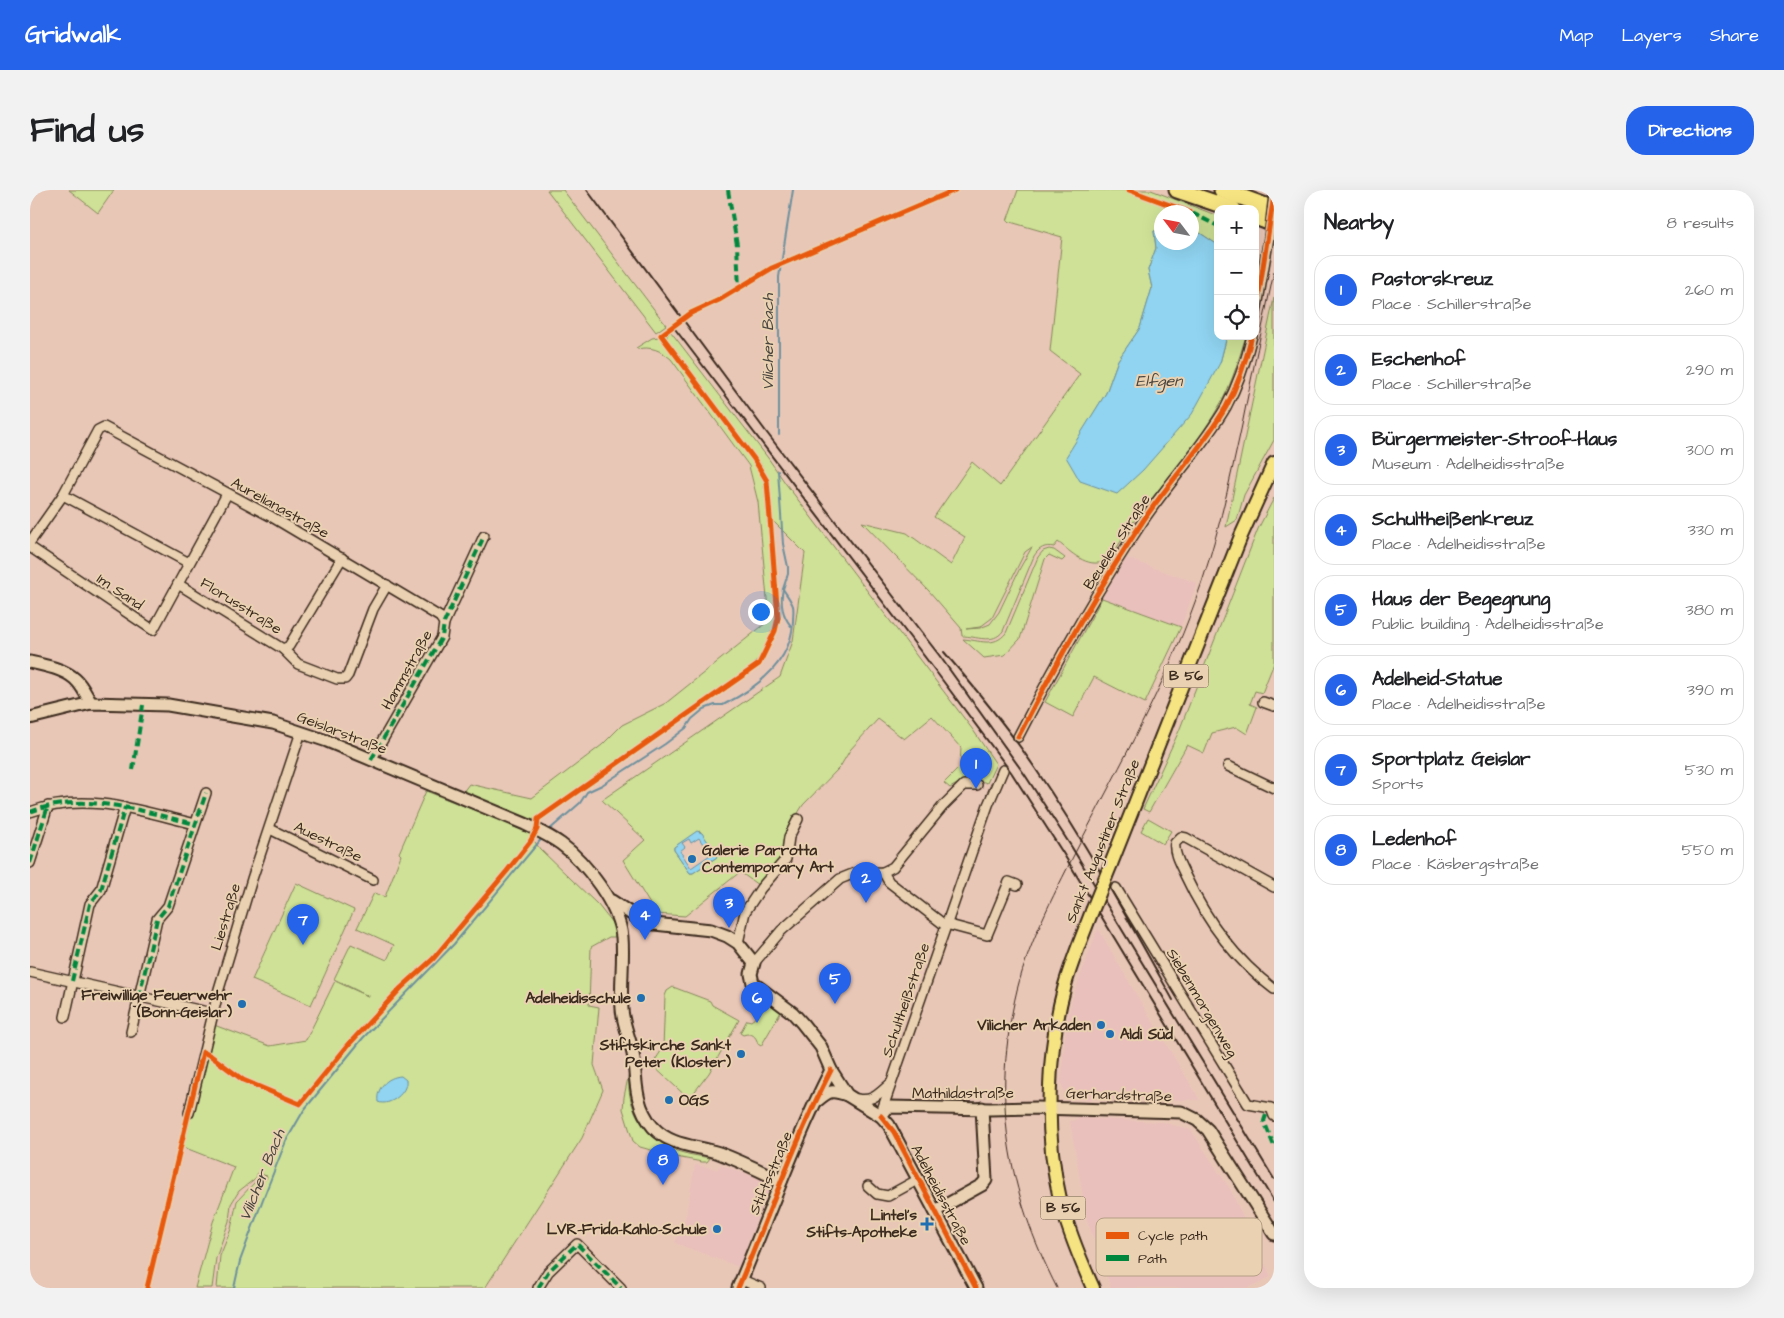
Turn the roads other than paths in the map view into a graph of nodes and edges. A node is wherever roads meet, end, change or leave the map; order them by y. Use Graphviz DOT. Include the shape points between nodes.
graph roads {
  1 [pos="1177,190"];
  2 [pos="1222,190"];
  3 [pos="1274,195"];
  4 [pos="1221,205"];
  5 [pos="1266,209"];
  6 [pos="1271,231"];
  7 [pos="1259,297"];
  8 [pos="1251,340"];
  9 [pos="1274,463"];
  10 [pos="227,494"];
  11 [pos="63,495"];
  12 [pos="484,536"];
  13 [pos="30,542"];
  14 [pos="30,547"];
  15 [pos="342,558"];
  16 [pos="188,563"];
  17 [pos="178,584"];
  18 [pos="387,585"];
  19 [pos="444,623"];
  20 [pos="283,649"];
  21 [pos="30,662"];
  22 [pos="1263,702"];
  23 [pos="90,703"];
  24 [pos="1274,706"];
  25 [pos="30,718"];
  26 [pos="301,732"];
  27 [pos="1018,738"];
  28 [pos="371,760"];
  29 [pos="1228,766"];
  30 [pos="1003,770"];
  31 [pos="977,785"];
  32 [pos="1274,788"];
  33 [pos="206,793"];
  34 [pos="48,806"];
  35 [pos="125,807"];
  36 [pos="30,812"];
  37 [pos="798,819"];
  38 [pos="195,824"];
  39 [pos="270,829"];
  40 [pos="30,864"];
  41 [pos="883,872"];
  42 [pos="373,880"];
  43 [pos="1017,885"];
  44 [pos="1274,887"];
  45 [pos="1116,888"];
  46 [pos="607,897"];
  47 [pos="629,913"];
  48 [pos="620,924"];
  49 [pos="947,925"];
  50 [pos="738,943"];
  51 [pos="754,963"];
  52 [pos="30,972"];
  53 [pos="72,981"];
  54 [pos="1274,989"];
  55 [pos="139,997"];
  56 [pos="212,1013"];
  57 [pos="65,1017"];
  58 [pos="131,1032"];
  59 [pos="831,1070"];
  60 [pos="891,1084"];
  61 [pos="851,1097"];
  62 [pos="814,1103"];
  63 [pos="982,1108"];
  64 [pos="1050,1108"];
  65 [pos="189,1114"];
  66 [pos="881,1116"];
  67 [pos="1271,1116"];
  68 [pos="919,1179"];
  69 [pos="781,1181"];
  70 [pos="868,1186"];
  71 [pos="935,1211"];
  72 [pos="1274,1234"];
  73 [pos="1076,1248"];
  74 [pos="740,1284"];
  75 [pos="538,1288"];
  76 [pos="621,1288"];
  77 [pos="761,1288"];
  78 [pos="976,1288"];
  79 [pos="1088,1288"];
  80 [pos="1093,1288"];
  1 -- 4 [label="highway"];
  2 -- 5 [label="highway"];
  3 -- 6 [label="street, bridge"];
  5 -- 6 [label="highway"];
  6 -- 7 [label="street"];
  8 -- 27 [label="street, Beueler Straße" via="1226,407 1118,559 1052,672"];
  9 -- 64 [label="main road, Sankt Augustiner Straße / B 56, bridge" via="1241,536 1065,985 1056,1028"];
  10 -- 11 [label="street, Aurelianastraße" via="108,428 101,428"];
  10 -- 15 [label="street, Aurelianastraße"];
  10 -- 16 [label="street, Florusstraße"];
  11 -- 13 [label="street"];
  11 -- 16 [label="street"];
  12 -- 19 [label="street, Hammstraße"];
  14 -- 17 [label="street, Im Sand" via="153,630"];
  15 -- 18 [label="street, Aurelianastraße"];
  15 -- 20 [label="street, Florusstraße" via="289,646"];
  16 -- 17 [label="street, Florusstraße"];
  17 -- 20 [label="street, Florusstraße"];
  18 -- 19 [label="street, Aurelianastraße"];
  18 -- 20 [label="street" via="373,609 345,679 298,664"];
  19 -- 28 [label="street, Hammstraße" via="442,637"];
  21 -- 23 [label="street" via="71,676"];
  22 -- 24 [label="street"];
  23 -- 25 [label="street, Geislarstraße"];
  23 -- 26 [label="street, Geislarstraße" via="179,707 273,723"];
  26 -- 28 [label="street, Geislarstraße"];
  26 -- 39 [label="street, Liestraße"];
  28 -- 46 [label="street, Geislarstraße" via="544,833 573,854"];
  29 -- 32 [label="street"];
  30 -- 49 [label="street, Schultheißstraße" via="988,804"];
  31 -- 41 [label="street" via="964,785 952,796 893,867"];
  33 -- 38 [label="street"];
  34 -- 35 [label="street" via="86,802"];
  34 -- 36 [label="street"];
  34 -- 40 [label="street"];
  35 -- 38 [label="street"];
  35 -- 53 [label="street" via="101,890 90,904"];
  37 -- 50 [label="street" via="789,837 786,859 745,912"];
  38 -- 55 [label="street" via="168,906 157,919"];
  39 -- 42 [label="street, Auestraße"];
  39 -- 56 [label="street, Liestraße"];
  41 -- 49 [label="street" via="889,882"];
  41 -- 51 [label="street" via="855,873 840,879 781,931"];
  43 -- 49 [label="street" via="1009,882 987,935"];
  44 -- 54 [label="street" via="1182,837 1175,843 1196,899 1221,937"];
  45 -- 67 [label="street, Siebenmorgenweg" via="1248,1104 1271,1108"];
  46 -- 47 [label="street"];
  46 -- 48 [label="street"];
  47 -- 48 [label="street"];
  47 -- 50 [label="street" via="645,923 711,930"];
  48 -- 69 [label="street" via="622,1010 633,1052 637,1097 643,1112 654,1128 668,1139 720,1154"];
  49 -- 60 [label="street, Schultheißstraße"];
  50 -- 51 [label="street"];
  51 -- 59 [label="street, Adelheidisstraße" via="752,981 793,1013 821,1047"];
  52 -- 53 [label="street"];
  53 -- 55 [label="street"];
  53 -- 57 [label="street"];
  55 -- 56 [label="street"];
  55 -- 58 [label="street"];
  56 -- 65 [label="street, Liestraße"];
  59 -- 61 [label="street, Adelheidisstraße"];
  59 -- 62 [label="street, Stiftsstraße"];
  60 -- 61 [label="street" via="867,1101"];
  60 -- 66 [label="street, Schultheißstraße"];
  61 -- 62 [label="street" via="834,1091 826,1092"];
  61 -- 66 [label="street, Adelheidisstraße"];
  62 -- 69 [label="street, Stiftsstraße"];
  63 -- 64 [label="street, Mathildastraße"];
  63 -- 66 [label="street, Mathildastraße" via="888,1107"];
  63 -- 71 [label="street" via="986,1180"];
  64 -- 72 [label="street, Gerhardstraße" via="1173,1111 1193,1117 1214,1138"];
  64 -- 73 [label="main road, Sankt Augustiner Straße / B 56" via="1060,1199"];
  66 -- 68 [label="street, Adelheidisstraße" via="894,1132"];
  68 -- 70 [label="street" via="888,1196 877,1194"];
  68 -- 71 [label="street, Adelheidisstraße"];
  69 -- 74 [label="street, Stiftsstraße"];
  71 -- 78 [label="street, Adelheidisstraße"];
  73 -- 79 [label="main road, Sankt Augustiner Straße / B 56"];
  73 -- 80 [label="main road, Sankt Augustiner Straße / B 56"];
  74 -- 77 [label="street"];
  75 -- 76 [label="street" via="548,1272 577,1244"];
}
